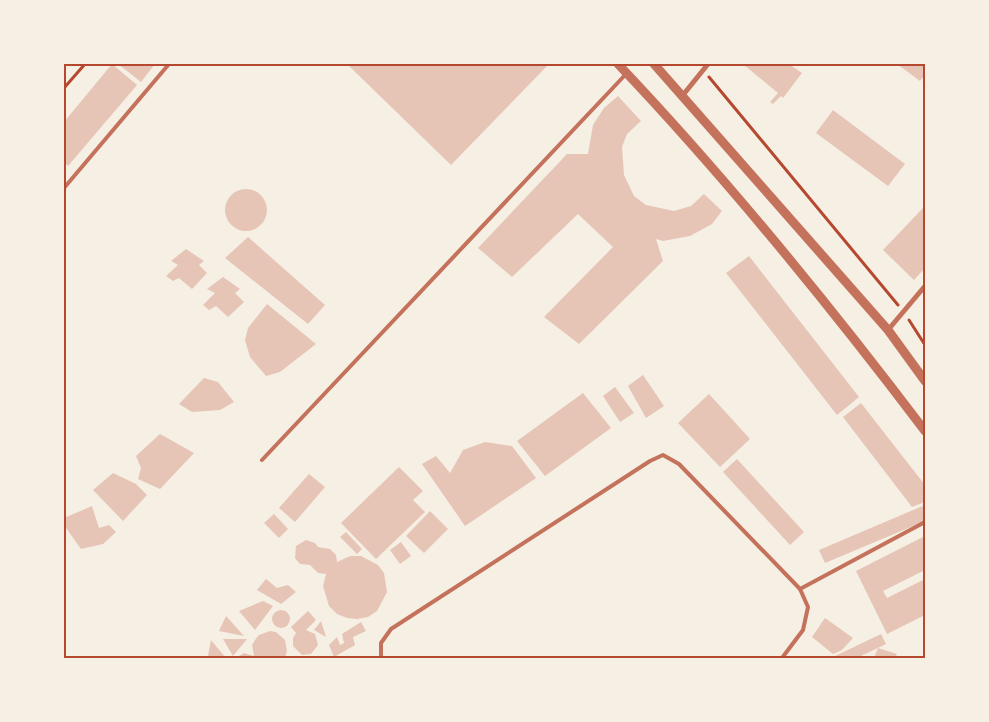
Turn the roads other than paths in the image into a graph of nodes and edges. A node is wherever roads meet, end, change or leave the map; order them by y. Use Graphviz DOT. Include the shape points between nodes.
graph roads {
  1 [pos="169,64"];
  2 [pos="618,64"];
  3 [pos="654,64"];
  4 [pos="708,64"];
  5 [pos="626,73"];
  6 [pos="683,95"];
  7 [pos="64,188"];
  8 [pos="925,286"];
  9 [pos="888,330"];
  10 [pos="925,381"];
  11 [pos="925,431"];
  12 [pos="262,460"];
  13 [pos="925,522"];
  14 [pos="800,589"];
  15 [pos="381,658"];
  16 [pos="782,658"];
  1 -- 7 [label="lane"];
  2 -- 5 [label="street"];
  3 -- 6 [label="street"];
  4 -- 6 [label="street"];
  5 -- 11 [label="street" via="786,252"];
  5 -- 12 [label="lane"];
  6 -- 9 [label="street"];
  8 -- 9 [label="street"];
  9 -- 10 [label="street"];
  13 -- 14 [label="lane"];
  14 -- 15 [label="lane" via="679,464 663,455 392,629 381,643"];
  14 -- 16 [label="lane" via="808,607 803,630"];
}
